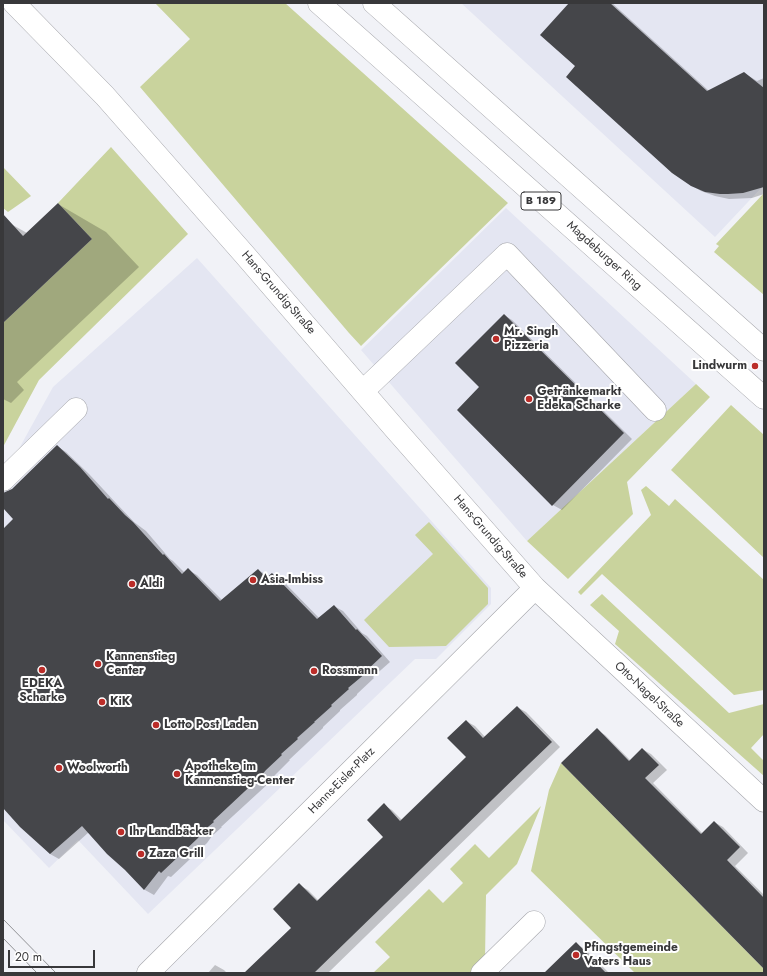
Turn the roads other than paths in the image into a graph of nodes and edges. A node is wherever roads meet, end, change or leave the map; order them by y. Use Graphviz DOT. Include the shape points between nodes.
graph roads {
  1 [pos="14,3"];
  2 [pos="319,3"];
  3 [pos="374,3"];
  4 [pos="764,350"];
  5 [pos="363,391"];
  6 [pos="764,398"];
  7 [pos="76,409"];
  8 [pos="655,410"];
  9 [pos="3,480"];
  10 [pos="535,588"];
  11 [pos="764,801"];
  12 [pos="534,922"];
  13 [pos="148,973"];
  14 [pos="482,973"];
  1 -- 5 [label="main road, Hans-Grundig-Straße" via="105,96"];
  2 -- 6 [label="main road, Magdeburger Ring / B 189"];
  3 -- 4 [label="main road, B 189"];
  5 -- 8 [label="main road" via="508,254"];
  5 -- 10 [label="main road, Hans-Grundig-Straße"];
  7 -- 9 [label="main road"];
  10 -- 11 [label="main road, Otto-Nagel-Straße"];
  10 -- 13 [label="main road, Hanns-Eisler-Platz"];
  12 -- 14 [label="main road"];
}
